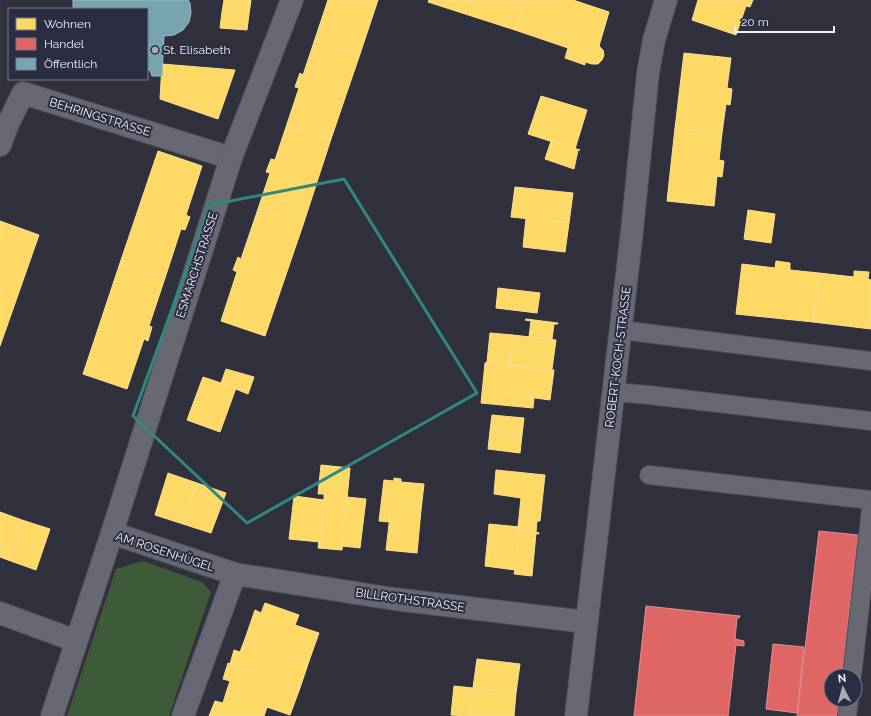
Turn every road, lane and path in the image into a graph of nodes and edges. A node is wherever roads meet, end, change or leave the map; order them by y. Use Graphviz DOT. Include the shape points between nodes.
graph roads {
  1 [pos="292,0"];
  2 [pos="666,0"];
  3 [pos="2,131"];
  4 [pos="231,158"];
  5 [pos="620,330"];
  6 [pos="871,361"];
  7 [pos="614,392"];
  8 [pos="871,421"];
  9 [pos="649,475"];
  10 [pos="871,500"];
  11 [pos="871,509"];
  12 [pos="112,533"];
  13 [pos="235,574"];
  14 [pos="0,613"];
  15 [pos="586,622"];
  16 [pos="76,641"];
  17 [pos="853,668"];
  18 [pos="52,716"];
  19 [pos="183,716"];
  20 [pos="576,716"];
  1 -- 4 [label="street, ESMARCHSTRASSE"];
  2 -- 5 [label="street, ROBERT-KOCH-STRASSE" via="654,40 648,73"];
  3 -- 4 [label="street, BEHRINGSTRASSE" via="23,92"];
  4 -- 12 [label="street, ESMARCHSTRASSE"];
  5 -- 6 [label="lane"];
  5 -- 7 [label="street, ROBERT-KOCH-STRASSE"];
  7 -- 8 [label="lane"];
  7 -- 15 [label="street, ROBERT-KOCH-STRASSE"];
  9 -- 10 [label="lane"];
  11 -- 17 [label="lane"];
  12 -- 13 [label="street, AM ROSENHÜGEL"];
  12 -- 16 [label="street, AM ROSENHÜGEL"];
  13 -- 15 [label="street, BILLROTHSTRASSE" via="394,599"];
  13 -- 19 [label="street"];
  14 -- 16 [label="street"];
  15 -- 20 [label="street, ROBERT-KOCH-STRASSE"];
  16 -- 18 [label="street, AM ROSENHÜGEL"];
}
